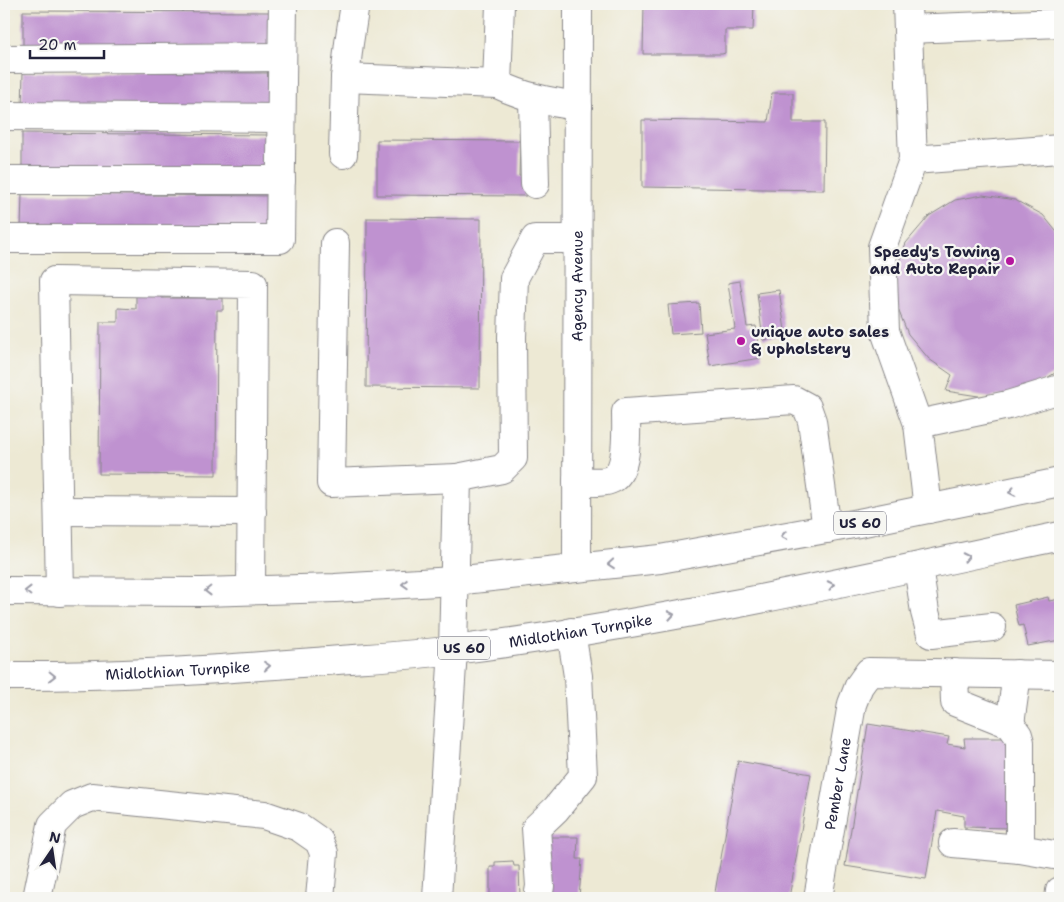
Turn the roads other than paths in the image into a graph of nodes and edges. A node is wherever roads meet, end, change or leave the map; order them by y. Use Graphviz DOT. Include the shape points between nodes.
graph roads {
  1 [pos="283,4"];
  2 [pos="356,4"];
  3 [pos="500,4"];
  4 [pos="578,4"];
  5 [pos="908,17"];
  6 [pos="1060,23"];
  7 [pos="282,58"];
  8 [pos="4,59"];
  9 [pos="346,78"];
  10 [pos="497,84"];
  11 [pos="533,98"];
  12 [pos="578,106"];
  13 [pos="4,116"];
  14 [pos="281,118"];
  15 [pos="1060,149"];
  16 [pos="343,154"];
  17 [pos="913,160"];
  18 [pos="4,180"];
  19 [pos="281,180"];
  20 [pos="535,184"];
  21 [pos="4,239"];
  22 [pos="578,239"];
  23 [pos="335,243"];
  24 [pos="1060,389"];
  25 [pos="918,424"];
  26 [pos="457,478"];
  27 [pos="577,481"];
  28 [pos="1060,482"];
  29 [pos="928,509"];
  30 [pos="59,511"];
  31 [pos="252,512"];
  32 [pos="827,529"];
  33 [pos="1060,536"];
  34 [pos="577,567"];
  35 [pos="918,567"];
  36 [pos="454,581"];
  37 [pos="251,590"];
  38 [pos="4,591"];
  39 [pos="60,592"];
  40 [pos="992,628"];
  41 [pos="571,632"];
  42 [pos="453,650"];
  43 [pos="954,673"];
  44 [pos="1017,674"];
  45 [pos="1060,675"];
  46 [pos="4,676"];
  47 [pos="1010,724"];
  48 [pos="953,843"];
  49 [pos="1020,849"];
  50 [pos="1060,856"];
  51 [pos="1060,891"];
  52 [pos="37,898"];
  53 [pos="320,898"];
  54 [pos="436,898"];
  55 [pos="538,898"];
  56 [pos="818,898"];
  57 [pos="1059,898"];
  1 -- 7 [label="main road"];
  2 -- 9 [label="main road" via="348,43"];
  3 -- 10 [label="main road"];
  4 -- 12 [label="main road, Agency Avenue"];
  5 -- 6 [label="main road"];
  5 -- 17 [label="main road"];
  7 -- 8 [label="main road"];
  7 -- 14 [label="main road"];
  9 -- 10 [label="main road"];
  9 -- 16 [label="main road"];
  10 -- 11 [label="main road"];
  11 -- 12 [label="main road"];
  11 -- 20 [label="main road"];
  12 -- 22 [label="main road, Agency Avenue"];
  13 -- 14 [label="main road"];
  14 -- 19 [label="main road"];
  15 -- 17 [label="main road"];
  17 -- 25 [label="main road" via="882,246 884,331"];
  18 -- 19 [label="main road"];
  19 -- 21 [label="main road" via="280,239"];
  22 -- 26 [label="main road" via="535,239 514,278 512,458 502,469"];
  22 -- 27 [label="main road, Agency Avenue"];
  23 -- 26 [label="main road" via="330,483"];
  24 -- 25 [label="main road" via="1008,405"];
  25 -- 29 [label="main road"];
  26 -- 36 [label="main road"];
  27 -- 32 [label="main road" via="613,479 620,470 624,456 626,412 794,400 807,407 812,421"];
  27 -- 34 [label="main road, Agency Avenue"];
  28 -- 29 [label="main road, US 60, one-way"];
  29 -- 32 [label="main road, US 60"];
  30 -- 31 [label="main road"];
  30 -- 31 [label="main road" via="54,281 253,284"];
  30 -- 39 [label="main road"];
  31 -- 37 [label="main road"];
  32 -- 34 [label="main road, US 60, one-way" via="660,559"];
  35 -- 33 [label="main road, Midlothian Turnpike / US 60, one-way"];
  34 -- 36 [label="main road, US 60"];
  35 -- 40 [label="main road" via="931,634"];
  41 -- 35 [label="main road, Midlothian Turnpike / US 60, one-way" via="774,597"];
  36 -- 37 [label="main road, US 60, one-way"];
  36 -- 42 [label="main road"];
  37 -- 39 [label="main road, US 60, one-way"];
  39 -- 38 [label="main road, US 60, one-way"];
  41 -- 42 [label="main road, Midlothian Turnpike / US 60"];
  41 -- 55 [label="main road" via="578,676 582,776 536,828"];
  46 -- 42 [label="main road, Midlothian Turnpike / US 60, one-way" via="244,668"];
  42 -- 54 [label="main road"];
  43 -- 44 [label="main road"];
  43 -- 47 [label="main road" via="955,702"];
  43 -- 56 [label="main road, Pember Lane" via="869,672 859,686 852,704"];
  44 -- 45 [label="main road"];
  44 -- 47 [label="main road"];
  47 -- 49 [label="main road" via="1020,742"];
  48 -- 49 [label="main road"];
  49 -- 50 [label="main road"];
  51 -- 57 [label="main road"];
  52 -- 53 [label="main road" via="52,825 72,805 92,797 264,815 300,828 319,841 324,853"];
}
